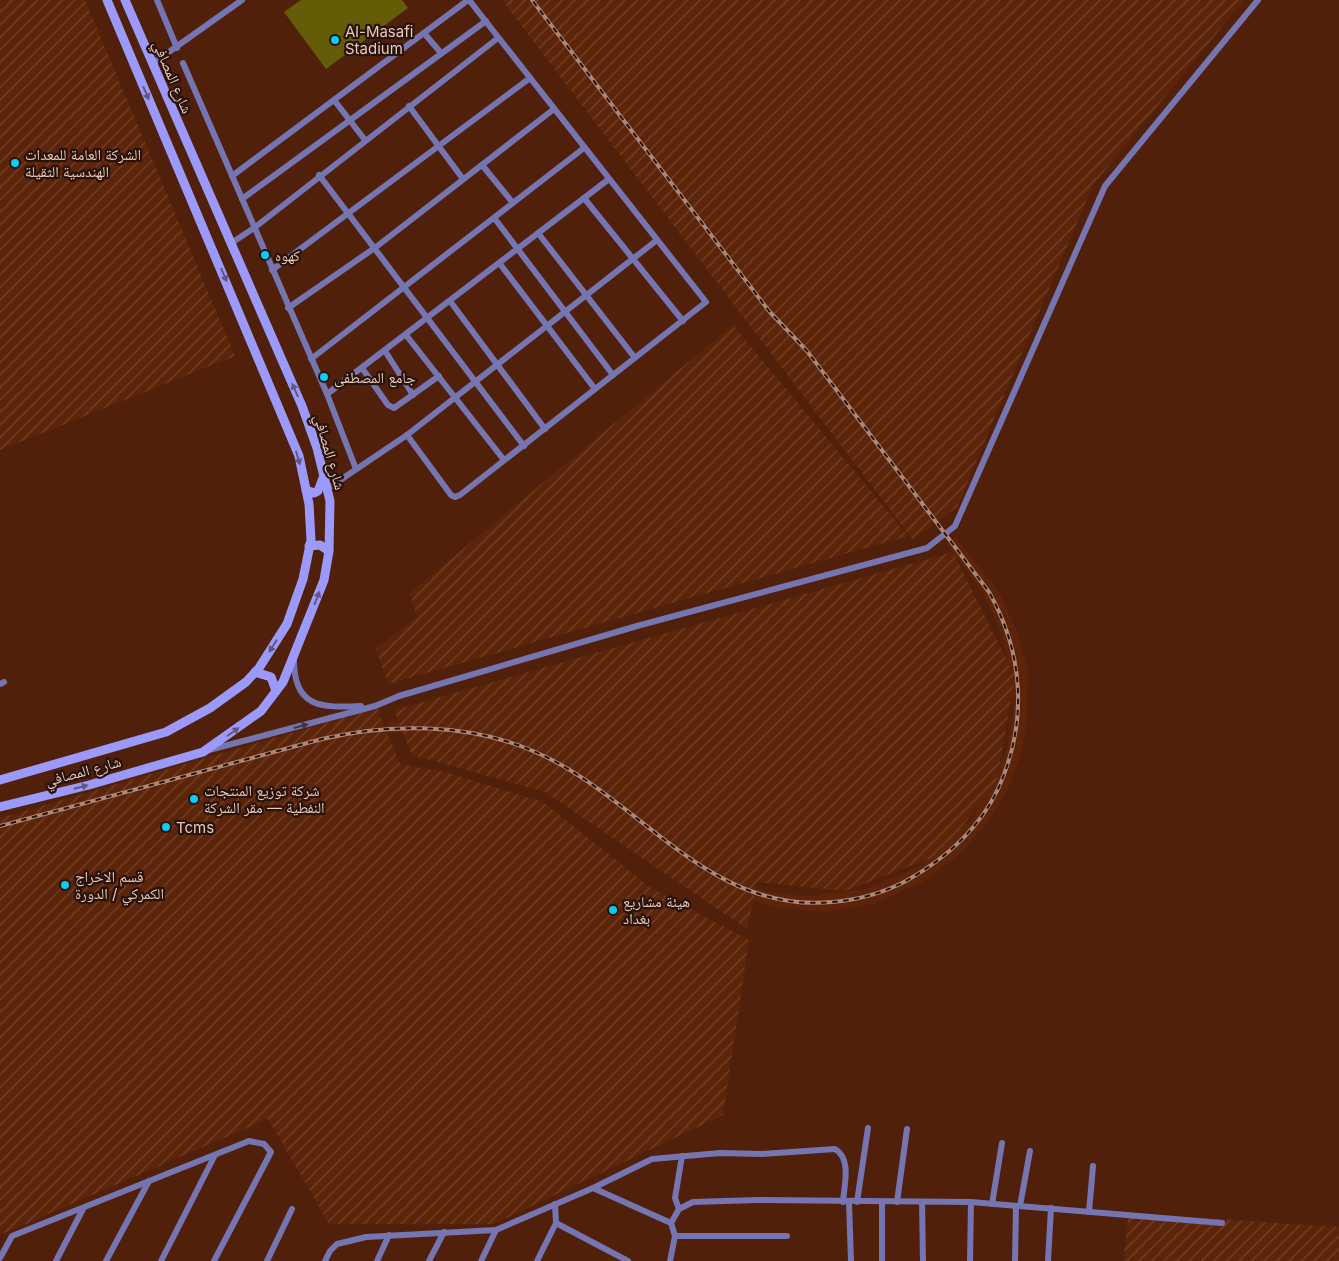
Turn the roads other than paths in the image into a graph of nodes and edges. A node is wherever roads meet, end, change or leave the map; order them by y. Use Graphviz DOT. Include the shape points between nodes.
graph roads {
  1 [pos="107,0"];
  2 [pos="125,0"];
  3 [pos="242,0"];
  4 [pos="468,0"];
  5 [pos="1258,0"];
  6 [pos="159,1"];
  7 [pos="486,21"];
  8 [pos="424,33"];
  9 [pos="498,38"];
  10 [pos="144,44"];
  11 [pos="177,48"];
  12 [pos="127,50"];
  13 [pos="441,54"];
  14 [pos="151,60"];
  15 [pos="133,63"];
  16 [pos="183,63"];
  17 [pos="530,78"];
  18 [pos="334,100"];
  19 [pos="409,106"];
  20 [pos="554,109"];
  21 [pos="349,120"];
  22 [pos="366,140"];
  23 [pos="439,146"];
  24 [pos="584,148"];
  25 [pos="482,165"];
  26 [pos="319,175"];
  27 [pos="232,176"];
  28 [pos="464,179"];
  29 [pos="609,179"];
  30 [pos="584,198"];
  31 [pos="242,199"];
  32 [pos="513,203"];
  33 [pos="348,213"];
  34 [pos="494,219"];
  35 [pos="254,228"];
  36 [pos="538,233"];
  37 [pos="226,234"];
  38 [pos="208,238"];
  39 [pos="657,240"];
  40 [pos="231,246"];
  41 [pos="376,247"];
  42 [pos="517,249"];
  43 [pos="215,255"];
  44 [pos="633,260"];
  45 [pos="500,264"];
  46 [pos="272,270"];
  47 [pos="404,287"];
  48 [pos="587,296"];
  49 [pos="450,300"];
  50 [pos="288,308"];
  51 [pos="566,313"];
  52 [pos="428,318"];
  53 [pos="683,321"];
  54 [pos="548,325"];
  55 [pos="406,335"];
  56 [pos="384,351"];
  57 [pos="635,358"];
  58 [pos="311,359"];
  59 [pos="497,364"];
  60 [pos="362,368"];
  61 [pos="613,375"];
  62 [pos="439,376"];
  63 [pos="476,382"];
  64 [pos="596,389"];
  65 [pos="327,394"];
  66 [pos="414,396"];
  67 [pos="456,397"];
  68 [pos="545,429"];
  69 [pos="406,435"];
  70 [pos="524,446"];
  71 [pos="504,460"];
  72 [pos="356,469"];
  73 [pos="324,475"];
  74 [pos="327,489"];
  75 [pos="307,494"];
  76 [pos="310,546"];
  77 [pos="329,551"];
  78 [pos="294,653"];
  79 [pos="255,672"];
  80 [pos="276,691"];
  81 [pos="375,706"];
  82 [pos="203,752"];
  83 [pos="0,780"];
  84 [pos="0,807"];
  85 [pos="868,1128"];
  86 [pos="907,1129"];
  87 [pos="1002,1143"];
  88 [pos="1030,1151"];
  89 [pos="215,1155"];
  90 [pos="682,1156"];
  91 [pos="1093,1166"];
  92 [pos="150,1181"];
  93 [pos="593,1188"];
  94 [pos="846,1202"];
  95 [pos="857,1202"];
  96 [pos="882,1202"];
  97 [pos="897,1202"];
  98 [pos="922,1202"];
  99 [pos="971,1202"];
  100 [pos="556,1204"];
  101 [pos="992,1204"];
  102 [pos="1018,1206"];
  103 [pos="1051,1208"];
  104 [pos="83,1209"];
  105 [pos="679,1209"];
  106 [pos="292,1210"];
  107 [pos="1089,1212"];
  108 [pos="556,1223"];
  109 [pos="670,1223"];
  110 [pos="1222,1223"];
  111 [pos="496,1230"];
  112 [pos="444,1232"];
  113 [pos="389,1236"];
  114 [pos="676,1236"];
  115 [pos="787,1236"];
  116 [pos="0,1258"];
  117 [pos="56,1261"];
  118 [pos="106,1261"];
  119 [pos="161,1261"];
  120 [pos="214,1261"];
  121 [pos="267,1261"];
  122 [pos="325,1261"];
  123 [pos="376,1261"];
  124 [pos="429,1261"];
  125 [pos="481,1261"];
  126 [pos="536,1261"];
  127 [pos="628,1261"];
  128 [pos="670,1261"];
  129 [pos="852,1261"];
  130 [pos="882,1261"];
  131 [pos="923,1261"];
  132 [pos="970,1261"];
  133 [pos="1015,1261"];
  134 [pos="1048,1261"];
  1 -- 12 [label="main road, شارع المصافي"];
  2 -- 10 [label="main road, شارع المصافي"];
  3 -- 11 [label="street"];
  4 -- 7 [label="street"];
  4 -- 8 [label="street"];
  5 -- 81 [label="street" via="1105,186 955,526 947,535 927,548 637,626 399,696"];
  6 -- 11 [label="street"];
  7 -- 9 [label="street"];
  7 -- 13 [label="street"];
  8 -- 13 [label="street"];
  8 -- 18 [label="street"];
  9 -- 17 [label="street"];
  9 -- 19 [label="street"];
  10 -- 12 [label="main road" via="136,50"];
  10 -- 14 [label="main road, شارع المصافي"];
  11 -- 14 [label="street"];
  12 -- 15 [label="main road, شارع المصافي"];
  13 -- 21 [label="street"];
  14 -- 15 [label="main road" via="140,56"];
  14 -- 37 [label="main road, شارع المصافي"];
  15 -- 38 [label="main road, شارع المصافي, one-way"];
  16 -- 27 [label="street"];
  17 -- 20 [label="street"];
  17 -- 23 [label="street"];
  18 -- 21 [label="street"];
  18 -- 27 [label="street"];
  19 -- 22 [label="street"];
  19 -- 23 [label="street"];
  20 -- 24 [label="street"];
  20 -- 25 [label="street"];
  21 -- 22 [label="street"];
  21 -- 31 [label="street"];
  22 -- 26 [label="street"];
  23 -- 28 [label="street"];
  23 -- 33 [label="street"];
  24 -- 29 [label="street"];
  24 -- 32 [label="street"];
  25 -- 28 [label="street"];
  25 -- 32 [label="street"];
  26 -- 33 [label="street"];
  26 -- 35 [label="street"];
  27 -- 31 [label="street"];
  28 -- 41 [label="street"];
  29 -- 30 [label="street"];
  29 -- 39 [label="street"];
  30 -- 36 [label="street"];
  30 -- 44 [label="street"];
  31 -- 35 [label="street"];
  32 -- 34 [label="street"];
  33 -- 41 [label="street"];
  33 -- 46 [label="street"];
  34 -- 42 [label="street"];
  34 -- 47 [label="street"];
  35 -- 40 [label="street"];
  35 -- 46 [label="street"];
  36 -- 42 [label="street"];
  36 -- 48 [label="street"];
  37 -- 38 [label="main road" via="218,240"];
  37 -- 40 [label="main road, شارع المصافي"];
  38 -- 43 [label="main road, شارع المصافي"];
  39 -- 44 [label="street"];
  39 -- 53 [label="street" via="706,302"];
  40 -- 43 [label="main road"];
  73 -- 40 [label="main road, شارع المصافي, one-way" via="302,406"];
  41 -- 47 [label="street"];
  41 -- 50 [label="street"];
  42 -- 45 [label="street"];
  42 -- 51 [label="street"];
  43 -- 75 [label="main road, شارع المصافي, one-way" via="299,456"];
  44 -- 48 [label="street"];
  44 -- 53 [label="street"];
  45 -- 49 [label="street"];
  45 -- 54 [label="street"];
  46 -- 50 [label="street"];
  47 -- 52 [label="street"];
  47 -- 58 [label="street"];
  48 -- 51 [label="street"];
  48 -- 57 [label="street"];
  49 -- 52 [label="street"];
  49 -- 59 [label="street"];
  50 -- 58 [label="street"];
  51 -- 54 [label="street"];
  51 -- 61 [label="street"];
  52 -- 55 [label="street"];
  52 -- 63 [label="street"];
  53 -- 57 [label="street"];
  54 -- 59 [label="street"];
  54 -- 64 [label="street"];
  55 -- 56 [label="street"];
  55 -- 62 [label="street"];
  56 -- 60 [label="street"];
  56 -- 66 [label="street"];
  57 -- 61 [label="street"];
  58 -- 65 [label="street"];
  59 -- 63 [label="street"];
  59 -- 68 [label="street"];
  60 -- 65 [label="street"];
  60 -- 66 [label="street" via="388,405 394,408"];
  61 -- 64 [label="street"];
  62 -- 66 [label="street"];
  62 -- 67 [label="street"];
  63 -- 67 [label="street"];
  63 -- 70 [label="street"];
  64 -- 68 [label="street"];
  65 -- 72 [label="street"];
  67 -- 69 [label="street"];
  67 -- 71 [label="street"];
  68 -- 70 [label="street"];
  69 -- 71 [label="street" via="455,497"];
  69 -- 72 [label="street"];
  70 -- 71 [label="street"];
  72 -- 74 [label="street"];
  73 -- 74 [label="main road, شارع المصافي"];
  73 -- 75 [label="main road" via="318,491"];
  74 -- 75 [label="main road"];
  74 -- 77 [label="main road, شارع المصافي" via="330,501"];
  75 -- 76 [label="main road, شارع المصافي"];
  76 -- 77 [label="main road" via="320,545"];
  76 -- 79 [label="main road, شارع المصافي, one-way" via="303,579 287,624"];
  78 -- 77 [label="main road, شارع المصافي, one-way" via="324,580"];
  78 -- 80 [label="main road, شارع المصافي"];
  78 -- 81 [label="street" via="297,683 309,700 327,708"];
  79 -- 80 [label="main road" via="271,677"];
  79 -- 83 [label="main road, شارع المصافي" via="210,708 166,732"];
  82 -- 80 [label="main road, شارع المصافي, one-way" via="261,711"];
  82 -- 81 [label="street, one-way"];
  84 -- 82 [label="main road, شارع المصافي, one-way"];
  85 -- 95 [label="street"];
  86 -- 97 [label="street"];
  87 -- 101 [label="street"];
  88 -- 102 [label="street"];
  89 -- 92 [label="street"];
  89 -- 119 [label="street"];
  89 -- 120 [label="street" via="249,1141 264,1144 271,1152"];
  90 -- 93 [label="street" via="652,1159"];
  90 -- 94 [label="street" via="835,1149 841,1152 846,1164"];
  90 -- 105 [label="street" via="675,1198"];
  91 -- 107 [label="street"];
  92 -- 104 [label="street"];
  92 -- 118 [label="street"];
  93 -- 100 [label="street"];
  93 -- 109 [label="street"];
  94 -- 95 [label="street"];
  94 -- 105 [label="street" via="710,1200 693,1202"];
  94 -- 129 [label="street"];
  95 -- 96 [label="street"];
  96 -- 97 [label="street"];
  96 -- 130 [label="street"];
  97 -- 98 [label="street"];
  98 -- 99 [label="street"];
  98 -- 131 [label="street"];
  99 -- 101 [label="street"];
  99 -- 132 [label="street"];
  100 -- 108 [label="street"];
  100 -- 111 [label="street"];
  101 -- 102 [label="street"];
  102 -- 103 [label="street"];
  102 -- 133 [label="street"];
  103 -- 107 [label="street"];
  103 -- 134 [label="street"];
  104 -- 116 [label="street" via="12,1236"];
  104 -- 117 [label="street"];
  105 -- 109 [label="street"];
  106 -- 121 [label="street"];
  107 -- 110 [label="street"];
  108 -- 126 [label="street"];
  108 -- 127 [label="street"];
  109 -- 114 [label="street"];
  111 -- 112 [label="street"];
  111 -- 125 [label="street"];
  112 -- 113 [label="street"];
  112 -- 124 [label="street"];
  113 -- 122 [label="street" via="342,1242 333,1247"];
  113 -- 123 [label="street"];
  114 -- 115 [label="street"];
  114 -- 128 [label="street"];
}
